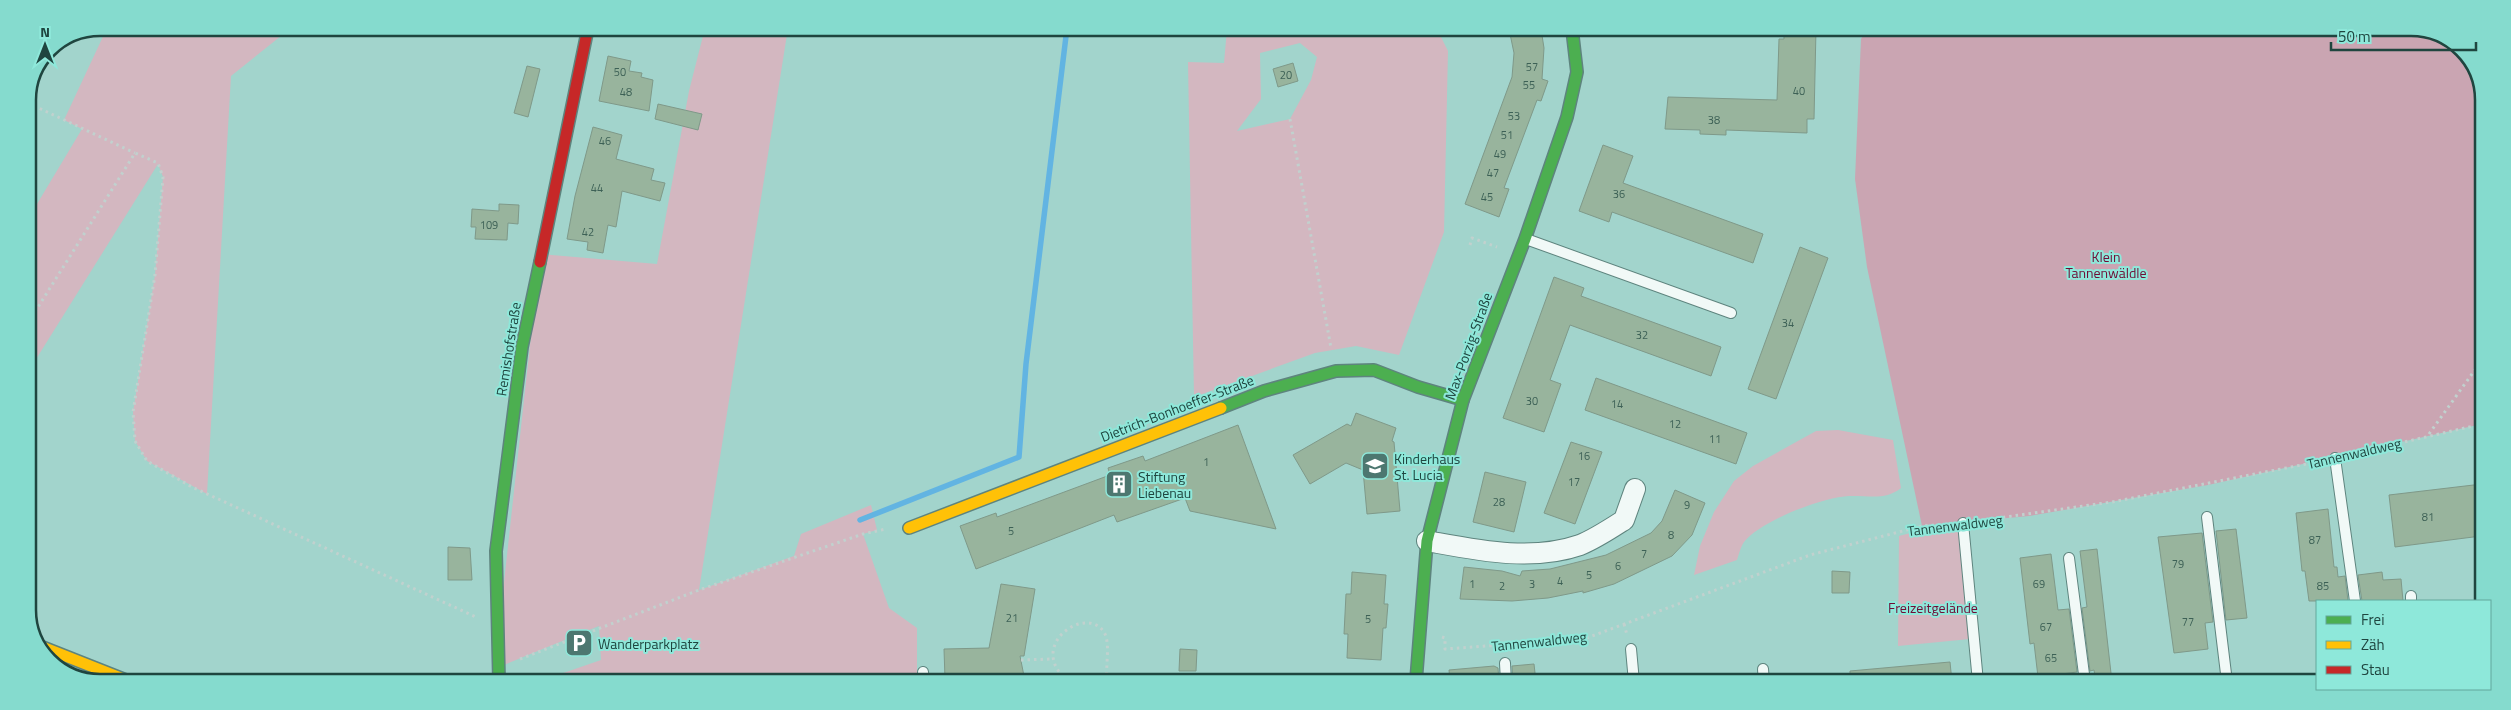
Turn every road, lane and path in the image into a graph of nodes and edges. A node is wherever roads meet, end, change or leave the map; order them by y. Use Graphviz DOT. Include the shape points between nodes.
graph roads {
  1 [pos="586,36"];
  2 [pos="1573,36"];
  3 [pos="36,107"];
  4 [pos="1290,119"];
  5 [pos="135,153"];
  6 [pos="1525,238"];
  7 [pos="1470,245"];
  8 [pos="1519,254"];
  9 [pos="36,310"];
  10 [pos="1731,313"];
  11 [pos="2475,370"];
  12 [pos="1336,371"];
  13 [pos="1463,400"];
  14 [pos="2475,425"];
  15 [pos="2429,435"];
  16 [pos="2335,458"];
  17 [pos="1635,489"];
  18 [pos="2207,518"];
  19 [pos="1963,523"];
  20 [pos="909,528"];
  21 [pos="1427,541"];
  22 [pos="2069,558"];
  23 [pos="2355,600"];
  24 [pos="499,628"];
  25 [pos="1419,634"];
  26 [pos="1631,648"];
  27 [pos="51,650"];
  28 [pos="1053,659"];
  29 [pos="1021,660"];
  30 [pos="1505,663"];
  31 [pos="499,667"];
  32 [pos="1763,669"];
  33 [pos="111,674"];
  34 [pos="499,674"];
  35 [pos="1061,674"];
  36 [pos="1107,674"];
  37 [pos="1416,674"];
  38 [pos="1506,674"];
  39 [pos="1633,674"];
  40 [pos="1763,674"];
  41 [pos="1977,674"];
  42 [pos="2084,674"];
  43 [pos="2226,674"];
  1 -- 24 [label="street, Remishofstraße" via="522,347 496,551"];
  2 -- 6 [label="street, Max-Porzig-Straße" via="1577,72 1567,116"];
  3 -- 5 [label="path"];
  4 -- 12 [label="path"];
  5 -- 9 [label="path"];
  5 -- 24 [label="path" via="158,164 163,177 155,275 133,412 135,441 146,460 192,487"];
  6 -- 8 [label="street, Max-Porzig-Straße"];
  6 -- 10 [label="lane"];
  7 -- 8 [label="path" via="1472,238"];
  8 -- 13 [label="street, Max-Porzig-Straße"];
  11 -- 15 [label="path"];
  12 -- 13 [label="street, Dietrich-Bonhoeffer-Straße" via="1374,370"];
  12 -- 20 [label="street, Dietrich-Bonhoeffer-Straße" via="1264,391"];
  13 -- 21 [label="street, Max-Porzig-Straße"];
  14 -- 15 [label="path, Tannenwaldweg"];
  15 -- 16 [label="path, Tannenwaldweg"];
  16 -- 19 [label="path, Tannenwaldweg" via="2112,502"];
  16 -- 23 [label="lane"];
  17 -- 21 [label="street" via="1624,520 1579,545 1524,554"];
  18 -- 43 [label="lane"];
  19 -- 25 [label="path, Tannenwaldweg" via="1922,526 1810,555 1584,639 1445,648 1445,638"];
  19 -- 41 [label="lane"];
  20 -- 31 [label="path" via="877,530 794,556 599,626"];
  21 -- 25 [label="street, Max-Porzig-Straße"];
  22 -- 42 [label="lane"];
  24 -- 31 [label="street, Remishofstraße"];
  25 -- 37 [label="street, Max-Porzig-Straße"];
  26 -- 39 [label="lane"];
  27 -- 33 [label="street"];
  28 -- 29 [label="path"];
  28 -- 35 [label="path"];
  28 -- 36 [label="path" via="1058,639 1067,628 1087,622 1098,625 1107,642"];
  30 -- 38 [label="lane"];
  31 -- 34 [label="street, Remishofstraße"];
  32 -- 40 [label="lane"];
}
